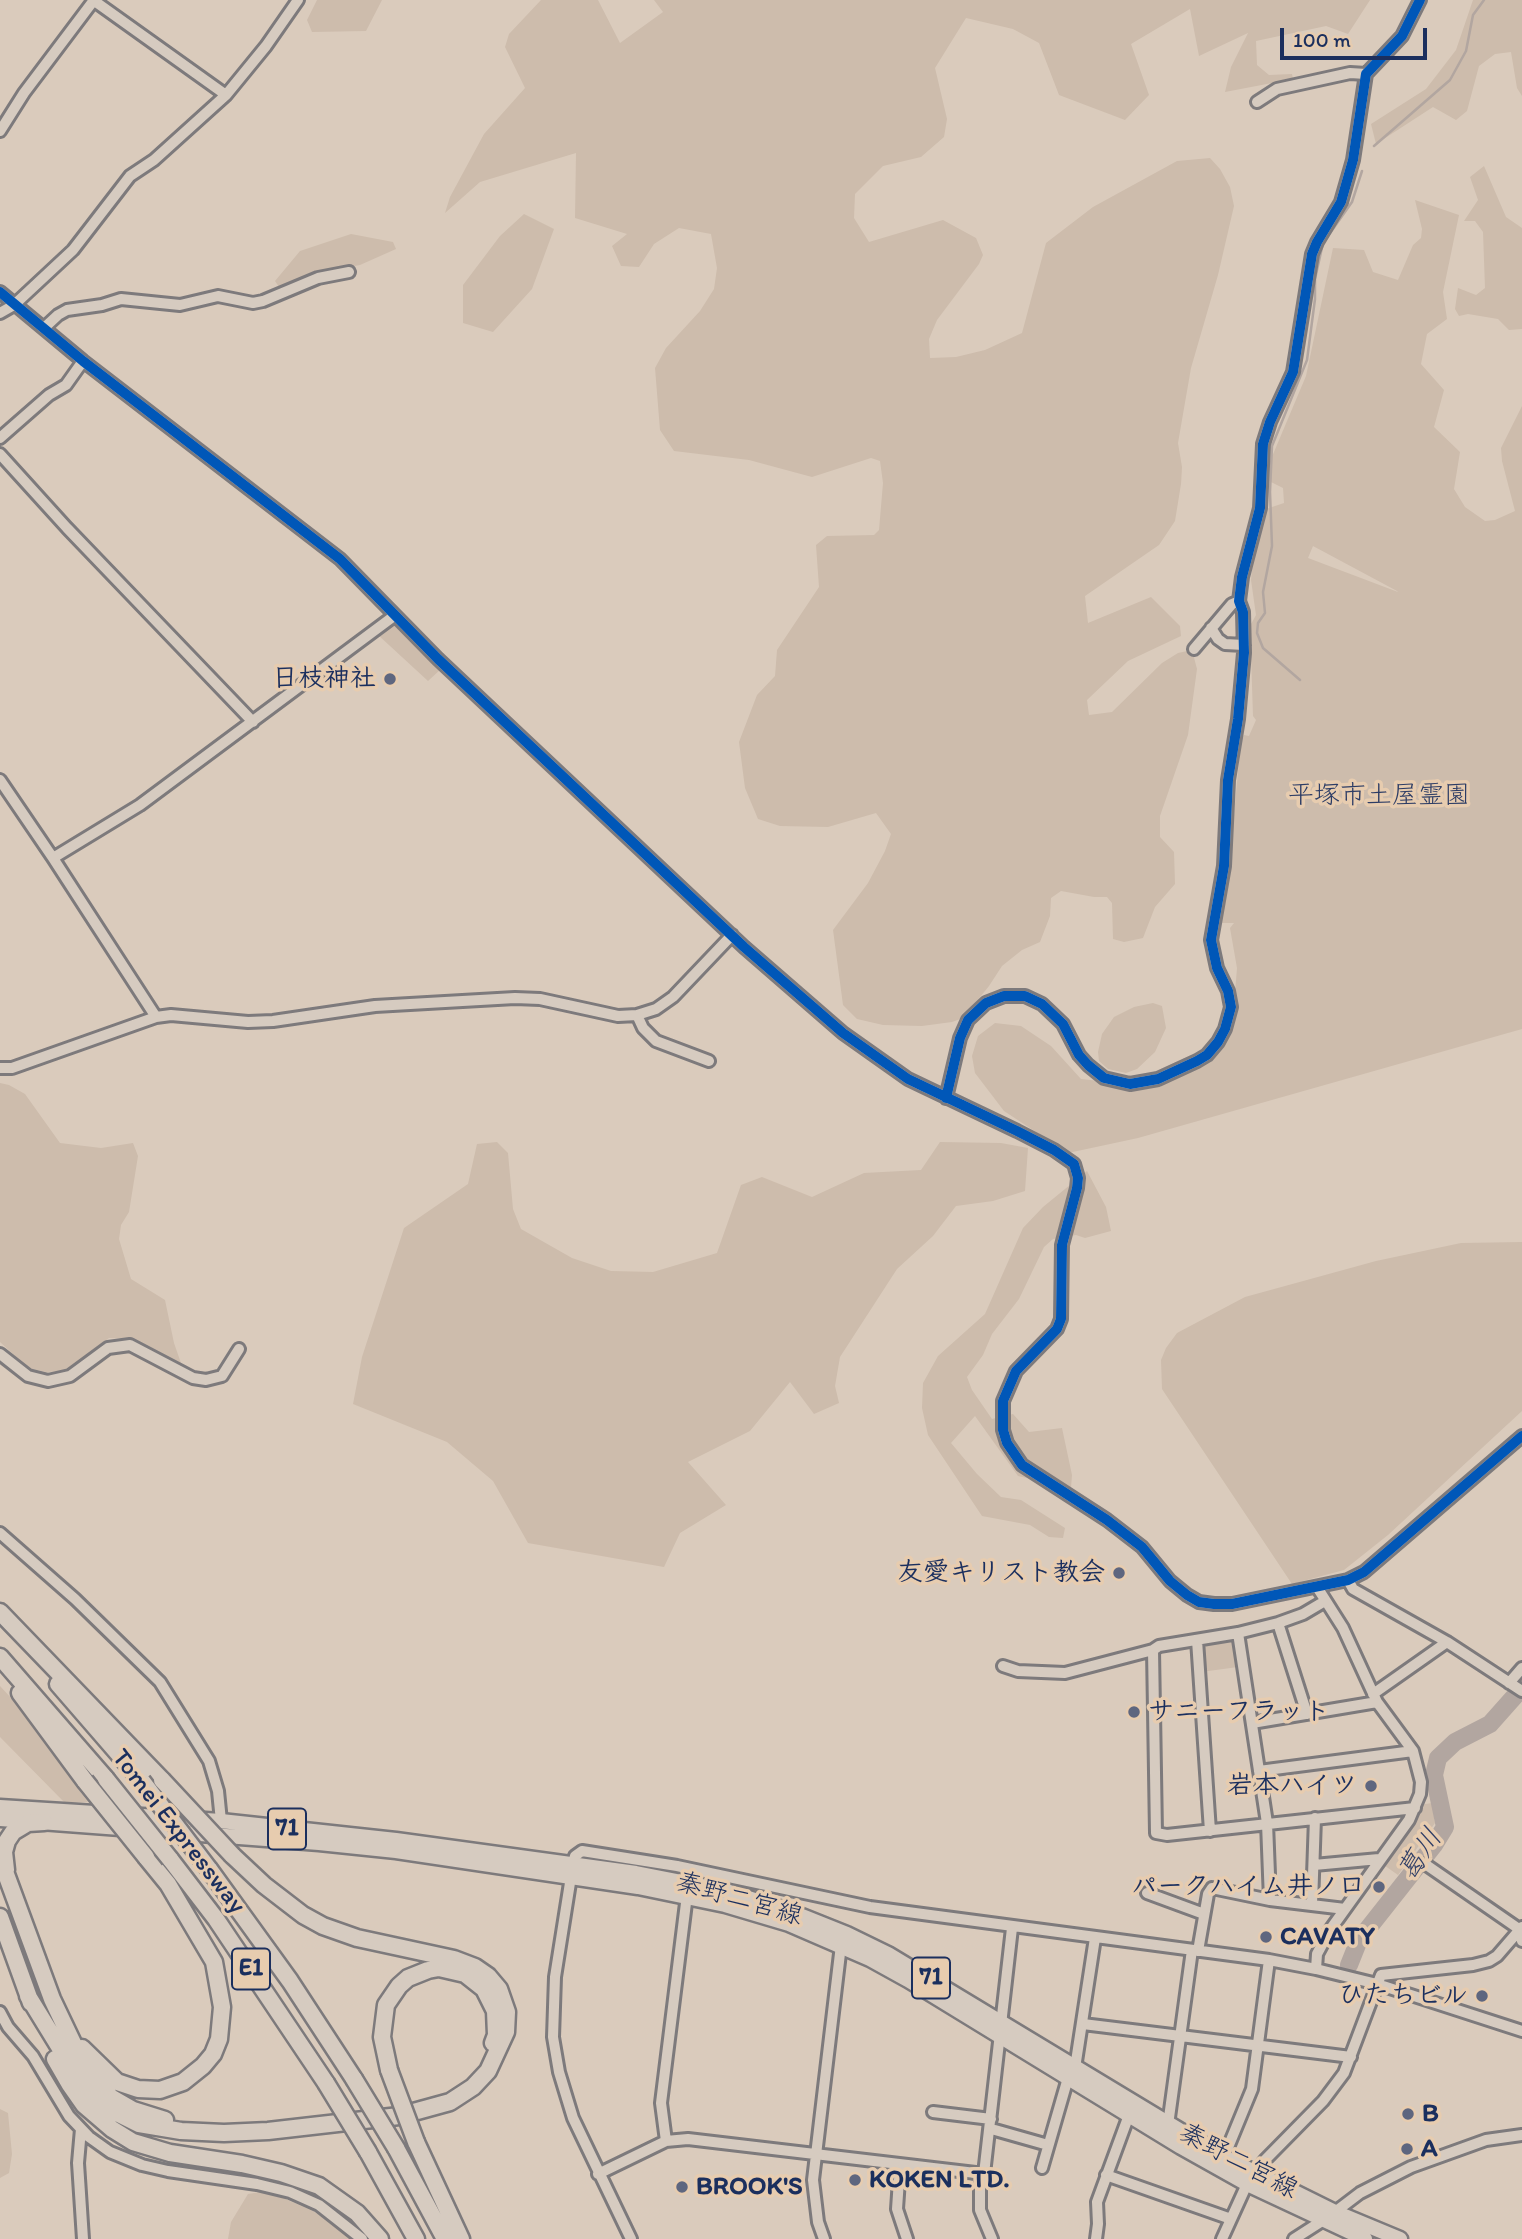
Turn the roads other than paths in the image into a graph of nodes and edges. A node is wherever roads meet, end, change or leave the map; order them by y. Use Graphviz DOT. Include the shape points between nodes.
graph roads {
  1 [pos="93,0"];
  2 [pos="298,0"];
  3 [pos="1420,0"];
  4 [pos="1366,74"];
  5 [pos="226,95"];
  6 [pos="1257,102"];
  7 [pos="0,131"];
  8 [pos="349,272"];
  9 [pos="0,292"];
  10 [pos="14,305"];
  11 [pos="0,313"];
  12 [pos="44,328"];
  13 [pos="83,361"];
  14 [pos="0,438"];
  15 [pos="0,454"];
  16 [pos="1239,601"];
  17 [pos="394,615"];
  18 [pos="1211,628"];
  19 [pos="1244,645"];
  20 [pos="1194,649"];
  21 [pos="253,722"];
  22 [pos="0,780"];
  23 [pos="53,858"];
  24 [pos="732,935"];
  25 [pos="637,1015"];
  26 [pos="156,1017"];
  27 [pos="709,1061"];
  28 [pos="0,1068"];
  29 [pos="946,1098"];
  30 [pos="239,1349"];
  31 [pos="0,1354"];
  32 [pos="1522,1436"];
  33 [pos="0,1533"];
  34 [pos="1348,1580"];
  35 [pos="1317,1587"];
  36 [pos="1325,1601"];
  37 [pos="0,1612"];
  38 [pos="0,1620"];
  39 [pos="1278,1623"];
  40 [pos="1238,1633"];
  41 [pos="1197,1640"];
  42 [pos="1447,1642"];
  43 [pos="1153,1650"];
  44 [pos="0,1657"];
  45 [pos="0,1663"];
  46 [pos="1003,1666"];
  47 [pos="1522,1668"];
  48 [pos="1509,1683"];
  49 [pos="1522,1691"];
  50 [pos="1375,1698"];
  51 [pos="1307,1714"];
  52 [pos="1252,1723"];
  53 [pos="1413,1751"];
  54 [pos="1259,1771"];
  55 [pos="0,1807"];
  56 [pos="1415,1808"];
  57 [pos="1315,1818"];
  58 [pos="0,1819"];
  59 [pos="221,1821"];
  60 [pos="44,1822"];
  61 [pos="1267,1823"];
  62 [pos="1210,1831"];
  63 [pos="0,1858"];
  64 [pos="1379,1859"];
  65 [pos="1425,1864"];
  66 [pos="1314,1865"];
  67 [pos="572,1870"];
  68 [pos="8,1881"];
  69 [pos="1147,1893"];
  70 [pos="687,1895"];
  71 [pos="1270,1899"];
  72 [pos="1312,1904"];
  73 [pos="1345,1909"];
  74 [pos="1204,1914"];
  75 [pos="0,1917"];
  76 [pos="1012,1928"];
  77 [pos="1520,1928"];
  78 [pos="1094,1938"];
  79 [pos="1522,1941"];
  80 [pos="841,1945"];
  81 [pos="1195,1951"];
  82 [pos="1269,1960"];
  83 [pos="1316,1969"];
  84 [pos="1377,1984"];
  85 [pos="28,1996"];
  86 [pos="0,2012"];
  87 [pos="1083,2024"];
  88 [pos="1000,2029"];
  89 [pos="66,2030"];
  90 [pos="1522,2031"];
  91 [pos="1181,2035"];
  92 [pos="1258,2045"];
  93 [pos="1350,2057"];
  94 [pos="1072,2073"];
  95 [pos="933,2112"];
  96 [pos="1129,2115"];
  97 [pos="993,2125"];
  98 [pos="1168,2125"];
  99 [pos="81,2129"];
  100 [pos="1522,2135"];
  101 [pos="666,2141"];
  102 [pos="1048,2145"];
  103 [pos="815,2154"];
  104 [pos="1224,2157"];
  105 [pos="900,2165"];
  106 [pos="1042,2168"];
  107 [pos="598,2174"];
  108 [pos="984,2175"];
  109 [pos="1106,2175"];
  110 [pos="1251,2179"];
  111 [pos="1335,2212"];
  112 [pos="1231,2219"];
  113 [pos="1322,2221"];
  114 [pos="83,2239"];
  115 [pos="362,2239"];
  116 [pos="380,2239"];
  117 [pos="416,2239"];
  118 [pos="445,2239"];
  119 [pos="461,2239"];
  120 [pos="631,2239"];
  121 [pos="824,2239"];
  122 [pos="906,2239"];
  123 [pos="992,2239"];
  124 [pos="1096,2239"];
  125 [pos="1222,2239"];
  126 [pos="1294,2239"];
  127 [pos="1366,2239"];
  128 [pos="1399,2239"];
  1 -- 5 [label="street"];
  1 -- 7 [label="street"];
  2 -- 5 [label="street"];
  3 -- 4 [label="street" via="1402,36"];
  4 -- 6 [label="street" via="1350,73 1277,89"];
  4 -- 16 [label="street" via="1353,160 1341,202 1312,254 1293,372 1263,444 1260,508"];
  5 -- 10 [label="street" via="130,177 73,250"];
  8 -- 12 [label="street" via="318,278 253,303 218,296 180,304 121,299 68,310"];
  9 -- 10 [label="street"];
  10 -- 11 [label="street"];
  10 -- 12 [label="street"];
  12 -- 13 [label="street"];
  13 -- 14 [label="street" via="66,385"];
  13 -- 17 [label="street" via="340,559"];
  15 -- 21 [label="street"];
  16 -- 18 [label="street"];
  16 -- 19 [label="street"];
  17 -- 21 [label="street"];
  17 -- 24 [label="street"];
  18 -- 19 [label="street" via="1225,644"];
  18 -- 20 [label="street"];
  19 -- 29 [label="street" via="1228,780 1224,866 1211,940 1231,1007 1218,1042 1207,1055 1164,1077 1143,1083 1118,1082 1088,1065 1049,1009 1025,996 1004,996 986,1003 968,1020"];
  21 -- 23 [label="street" via="140,804"];
  22 -- 23 [label="street"];
  23 -- 26 [label="street"];
  24 -- 25 [label="street" via="673,998"];
  24 -- 29 [label="street" via="843,1033 908,1079"];
  25 -- 26 [label="street" via="618,1016 515,998 375,1006 261,1021"];
  25 -- 27 [label="street" via="656,1041"];
  26 -- 28 [label="street" via="12,1068"];
  29 -- 35 [label="street" via="1054,1150 1074,1164 1078,1178 1062,1245 1061,1319 1057,1329 1016,1371 1003,1401 1003,1430 1014,1455 1034,1474 1142,1547 1170,1581 1199,1602 1232,1604"];
  30 -- 31 [label="street" via="222,1376 206,1380 193,1378 130,1345 108,1348 70,1376 48,1381 28,1376"];
  32 -- 34 [label="street" via="1364,1572"];
  33 -- 59 [label="street" via="160,1682 209,1761"];
  34 -- 35 [label="street"];
  34 -- 42 [label="street" via="1353,1589"];
  35 -- 36 [label="street"];
  36 -- 39 [label="street"];
  36 -- 50 [label="street" via="1343,1628"];
  37 -- 85 [label="highway, bridge" via="264,1885 323,1926 475,1967 499,1989 507,2012 506,2032 488,2071 450,2102 399,2116 268,2131 181,2131 139,2124 96,2097 74,2071"];
  38 -- 118 [label="highway, Tomei Expressway / E1, bridge" via="142,1781 209,1869 354,2079"];
  39 -- 40 [label="street"];
  39 -- 51 [label="street"];
  40 -- 41 [label="street"];
  40 -- 52 [label="street"];
  41 -- 43 [label="street"];
  41 -- 62 [label="street"];
  42 -- 48 [label="street"];
  42 -- 50 [label="street"];
  43 -- 46 [label="street" via="1065,1673"];
  43 -- 62 [label="street" via="1156,1833"];
  44 -- 117 [label="highway, Tomei Expressway / E1, bridge" via="106,1779 223,1929 326,2083"];
  45 -- 89 [label="highway, bridge" via="85,1781 168,1884 214,1962 222,2007 219,2039 203,2066 183,2082 160,2090 117,2082"];
  47 -- 48 [label="street"];
  48 -- 49 [label="street"];
  50 -- 51 [label="street"];
  50 -- 53 [label="street"];
  51 -- 52 [label="street"];
  52 -- 54 [label="street"];
  53 -- 54 [label="street"];
  53 -- 56 [label="street" via="1420,1782"];
  54 -- 61 [label="street"];
  55 -- 59 [label="main road, 秦野二宮線 / 71"];
  56 -- 57 [label="street"];
  56 -- 64 [label="street"];
  57 -- 61 [label="street"];
  57 -- 66 [label="street"];
  58 -- 60 [label="main road, 秦野二宮線 / 71"];
  59 -- 67 [label="main road, 秦野二宮線 / 71" via="396,1840"];
  60 -- 67 [label="main road, 秦野二宮線 / 71"];
  60 -- 68 [label="highway" via="21,1826 6,1841"];
  61 -- 62 [label="street"];
  61 -- 71 [label="street"];
  63 -- 68 [label="highway"];
  64 -- 66 [label="street"];
  64 -- 73 [label="street"];
  65 -- 77 [label="street"];
  66 -- 72 [label="street"];
  67 -- 70 [label="main road, 秦野二宮線 / 71"];
  67 -- 76 [label="street" via="578,1852 600,1852 870,1908"];
  67 -- 88 [label="main road, 秦野二宮線 / 71" via="704,1886 792,1912 888,1954"];
  67 -- 107 [label="street" via="555,1977 553,2036 566,2098"];
  68 -- 89 [label="highway"];
  69 -- 74 [label="street"];
  70 -- 80 [label="main road, 秦野二宮線 / 71" via="789,1924"];
  70 -- 101 [label="street" via="662,2103"];
  71 -- 72 [label="street"];
  71 -- 74 [label="street" via="1212,1888"];
  72 -- 73 [label="street"];
  73 -- 83 [label="street" via="1317,1954"];
  74 -- 81 [label="street"];
  75 -- 85 [label="highway"];
  76 -- 78 [label="street"];
  76 -- 88 [label="street"];
  77 -- 79 [label="street"];
  77 -- 84 [label="street" via="1489,1961 1381,1975"];
  78 -- 81 [label="street"];
  78 -- 87 [label="street"];
  80 -- 88 [label="main road, 秦野二宮線 / 71"];
  80 -- 103 [label="street"];
  81 -- 82 [label="street"];
  81 -- 91 [label="street"];
  82 -- 83 [label="street"];
  82 -- 92 [label="street"];
  83 -- 84 [label="street"];
  84 -- 90 [label="street"];
  84 -- 93 [label="street"];
  85 -- 116 [label="highway" via="69,2085 112,2129 133,2142 170,2153 242,2164 319,2186 357,2213"];
  86 -- 99 [label="street"];
  87 -- 91 [label="street"];
  87 -- 94 [label="street"];
  88 -- 94 [label="main road, 秦野二宮線 / 71"];
  88 -- 97 [label="street"];
  89 -- 119 [label="highway, bridge" via="94,2082 123,2104 155,2118 225,2124 330,2115 422,2101 467,2080 486,2059 495,2035 495,2011 484,1989 465,1975 439,1968 418,1973 399,1986 386,2005 382,2024 389,2070 416,2142"];
  91 -- 92 [label="street"];
  91 -- 98 [label="street"];
  92 -- 93 [label="street"];
  92 -- 104 [label="street" via="1252,2089"];
  93 -- 110 [label="street" via="1324,2101"];
  94 -- 96 [label="main road, 秦野二宮線 / 71"];
  94 -- 98 [label="main road, 秦野二宮線 / 71"];
  94 -- 102 [label="street"];
  95 -- 97 [label="street"];
  96 -- 109 [label="street"];
  96 -- 110 [label="main road, 秦野二宮線 / 71"];
  97 -- 102 [label="street"];
  97 -- 108 [label="street"];
  98 -- 104 [label="main road, 秦野二宮線 / 71"];
  99 -- 114 [label="street"];
  99 -- 115 [label="street" via="110,2152 142,2165 290,2192 319,2205"];
  100 -- 111 [label="street" via="1486,2140 1411,2167 1360,2193"];
  101 -- 103 [label="street" via="688,2139"];
  101 -- 107 [label="street"];
  102 -- 106 [label="street"];
  103 -- 105 [label="street"];
  103 -- 121 [label="street" via="815,2201"];
  104 -- 110 [label="main road, 秦野二宮線 / 71"];
  105 -- 108 [label="street"];
  105 -- 122 [label="street" via="897,2209"];
  107 -- 120 [label="street"];
  108 -- 123 [label="street" via="980,2210"];
  109 -- 112 [label="street"];
  109 -- 124 [label="street" via="1097,2202"];
  110 -- 111 [label="main road, 秦野二宮線 / 71"];
  110 -- 112 [label="street"];
  110 -- 113 [label="main road, 秦野二宮線 / 71"];
  111 -- 128 [label="main road, 秦野二宮線 / 71"];
  112 -- 125 [label="street"];
  113 -- 126 [label="street"];
  113 -- 127 [label="main road, 秦野二宮線 / 71"];
}
